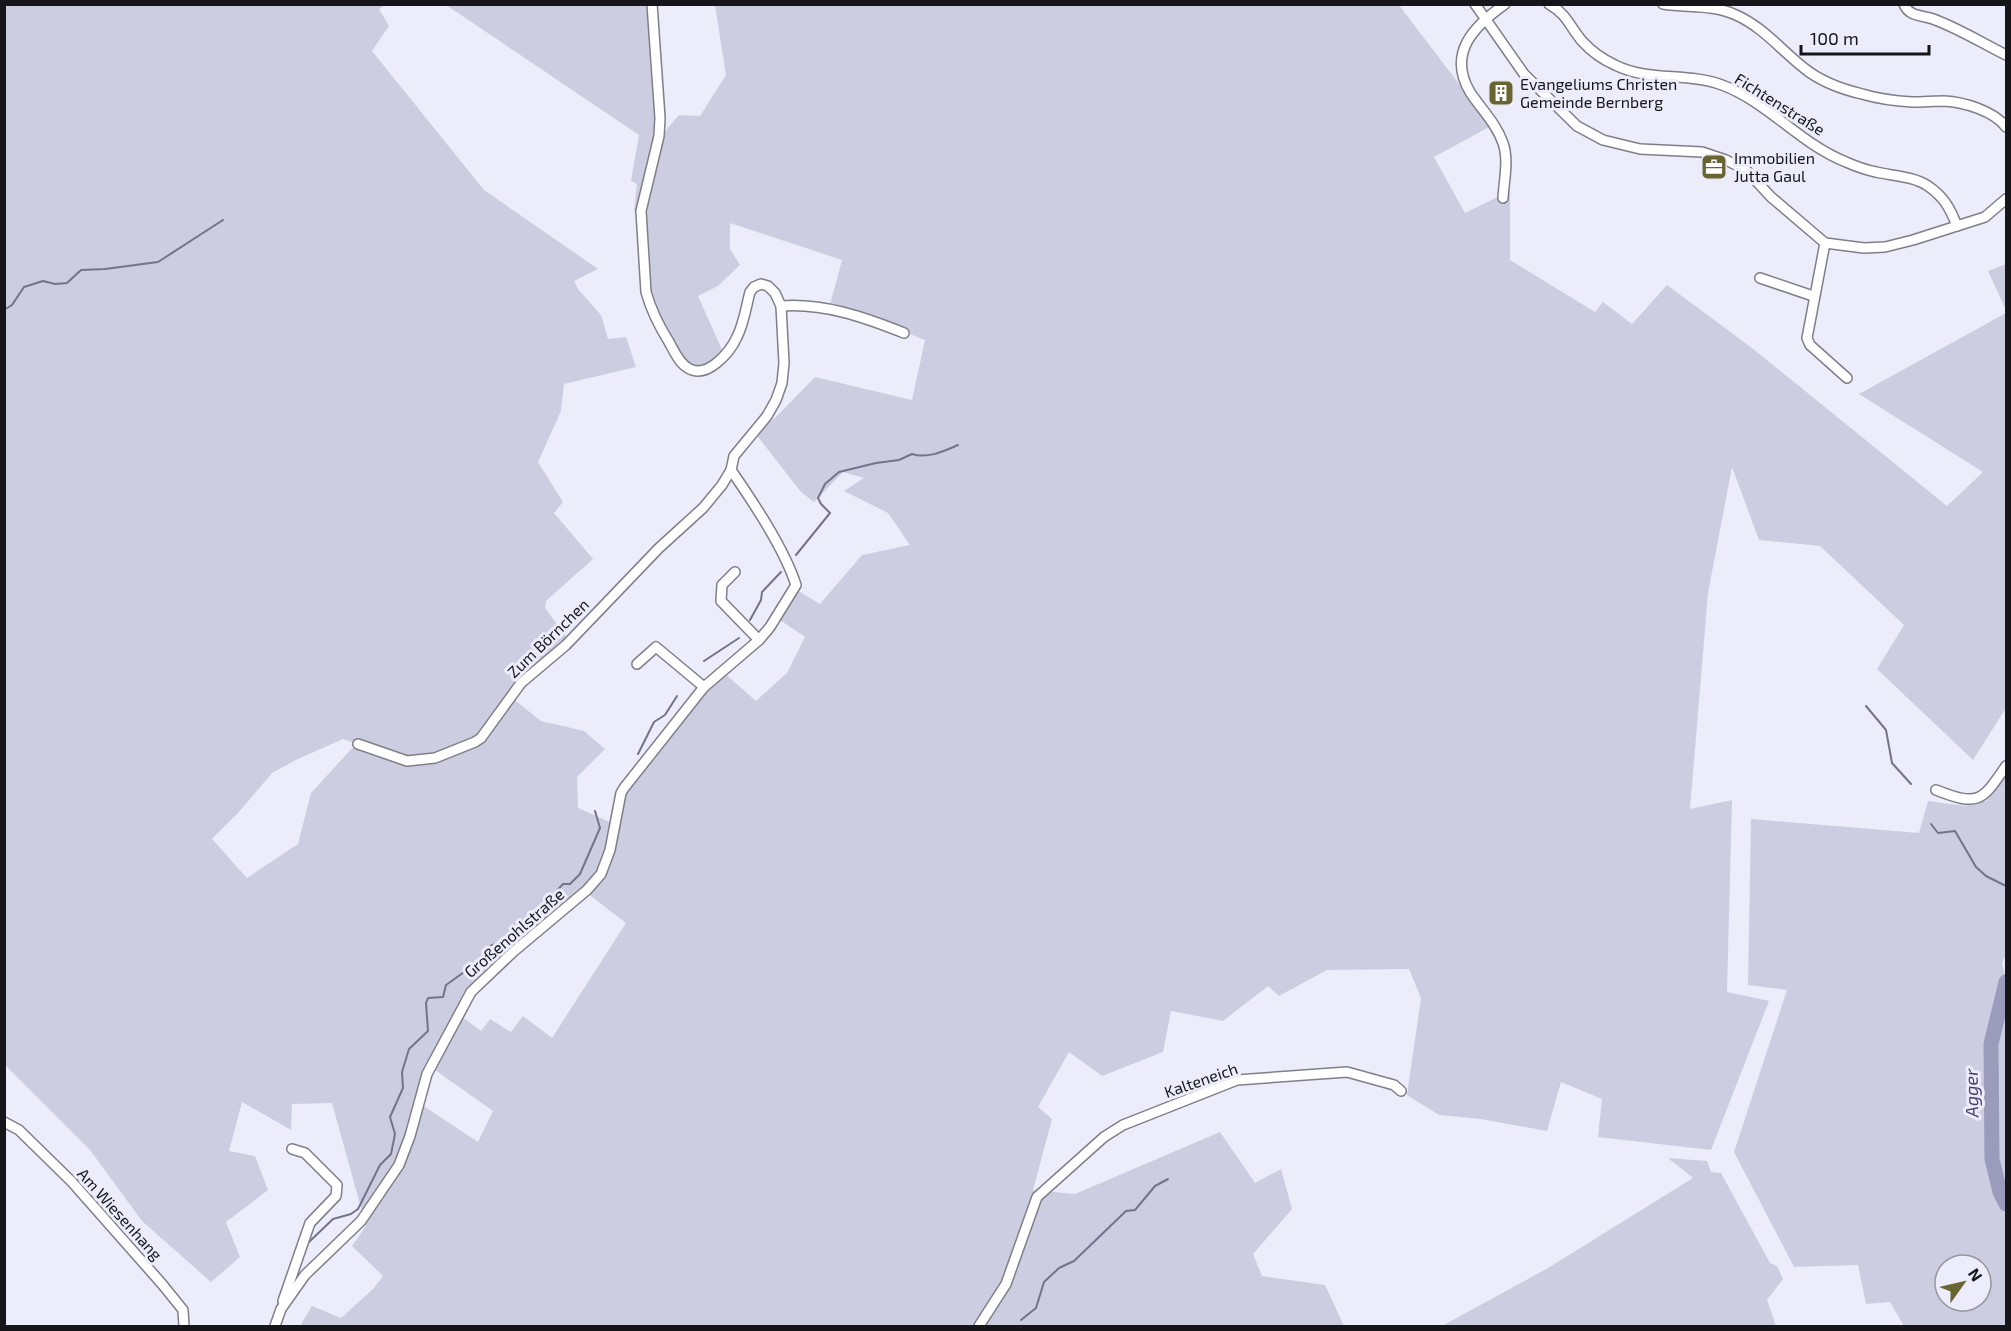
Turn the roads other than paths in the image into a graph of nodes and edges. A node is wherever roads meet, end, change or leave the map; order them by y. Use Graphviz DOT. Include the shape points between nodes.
graph roads {
  1 [pos="652,4"];
  2 [pos="1475,4"];
  3 [pos="1505,4"];
  4 [pos="1549,4"];
  5 [pos="1663,4"];
  6 [pos="1904,4"];
  7 [pos="1485,19"];
  8 [pos="2007,55"];
  9 [pos="2007,127"];
  10 [pos="1503,198"];
  11 [pos="2007,199"];
  12 [pos="1957,226"];
  13 [pos="1825,243"];
  14 [pos="1760,278"];
  15 [pos="1813,296"];
  16 [pos="781,306"];
  17 [pos="903,333"];
  18 [pos="1847,378"];
  19 [pos="731,470"];
  20 [pos="735,572"];
  21 [pos="759,640"];
  22 [pos="637,664"];
  23 [pos="704,687"];
  24 [pos="358,744"];
  25 [pos="2007,766"];
  26 [pos="1936,790"];
  27 [pos="1401,1091"];
  28 [pos="4,1122"];
  29 [pos="292,1149"];
  30 [pos="281,1309"];
  31 [pos="184,1326"];
  32 [pos="275,1326"];
  33 [pos="979,1326"];
  1 -- 16 [label="street" via="660,118 641,211 646,292 659,326 682,363 698,372 708,369 737,338 754,287 768,286"];
  2 -- 7 [label="street"];
  3 -- 7 [label="street"];
  4 -- 12 [label="street, Fichtenstraße" via="1562,12 1583,41 1614,65 1636,74 1701,79 1741,93 1842,161 1925,184 1942,196"];
  5 -- 9 [label="street" via="1709,7 1735,14 1761,28 1803,68 1846,90 1879,99 1968,105"];
  6 -- 8 [label="street" via="1914,15 1932,19"];
  7 -- 10 [label="street" via="1467,42 1461,58 1462,74 1502,141 1506,154"];
  7 -- 13 [label="street" via="1524,74 1577,126 1603,140 1640,149 1702,152 1727,161 1746,170"];
  11 -- 12 [label="street" via="1985,217"];
  12 -- 13 [label="street" via="1885,247"];
  13 -- 15 [label="street"];
  14 -- 15 [label="street"];
  15 -- 18 [label="street" via="1807,338"];
  16 -- 17 [label="street" via="830,308"];
  16 -- 19 [label="street, Zum Börnchen" via="784,363 777,400 734,456"];
  19 -- 21 [label="street" via="791,569 796,585"];
  19 -- 24 [label="street, Zum Börnchen" via="703,508 566,645 521,683 482,738 435,758 407,761"];
  20 -- 21 [label="street" via="722,585 721,601"];
  21 -- 23 [label="street"];
  22 -- 23 [label="street" via="656,647"];
  23 -- 30 [label="street, Großenohlstraße" via="621,793 602,874 471,992 427,1074 399,1165 361,1221 305,1275"];
  25 -- 26 [label="street" via="1989,791 1976,800"];
  27 -- 33 [label="street, Kalteneich" via="1394,1085 1347,1072 1237,1080 1123,1125 1037,1197 1006,1284"];
  28 -- 31 [label="street, Am Wiesenhang" via="19,1130 72,1182 183,1310"];
  29 -- 30 [label="street" via="305,1153 337,1185 336,1196 310,1223"];
  30 -- 32 [label="street, Großenohlstraße"];
}
